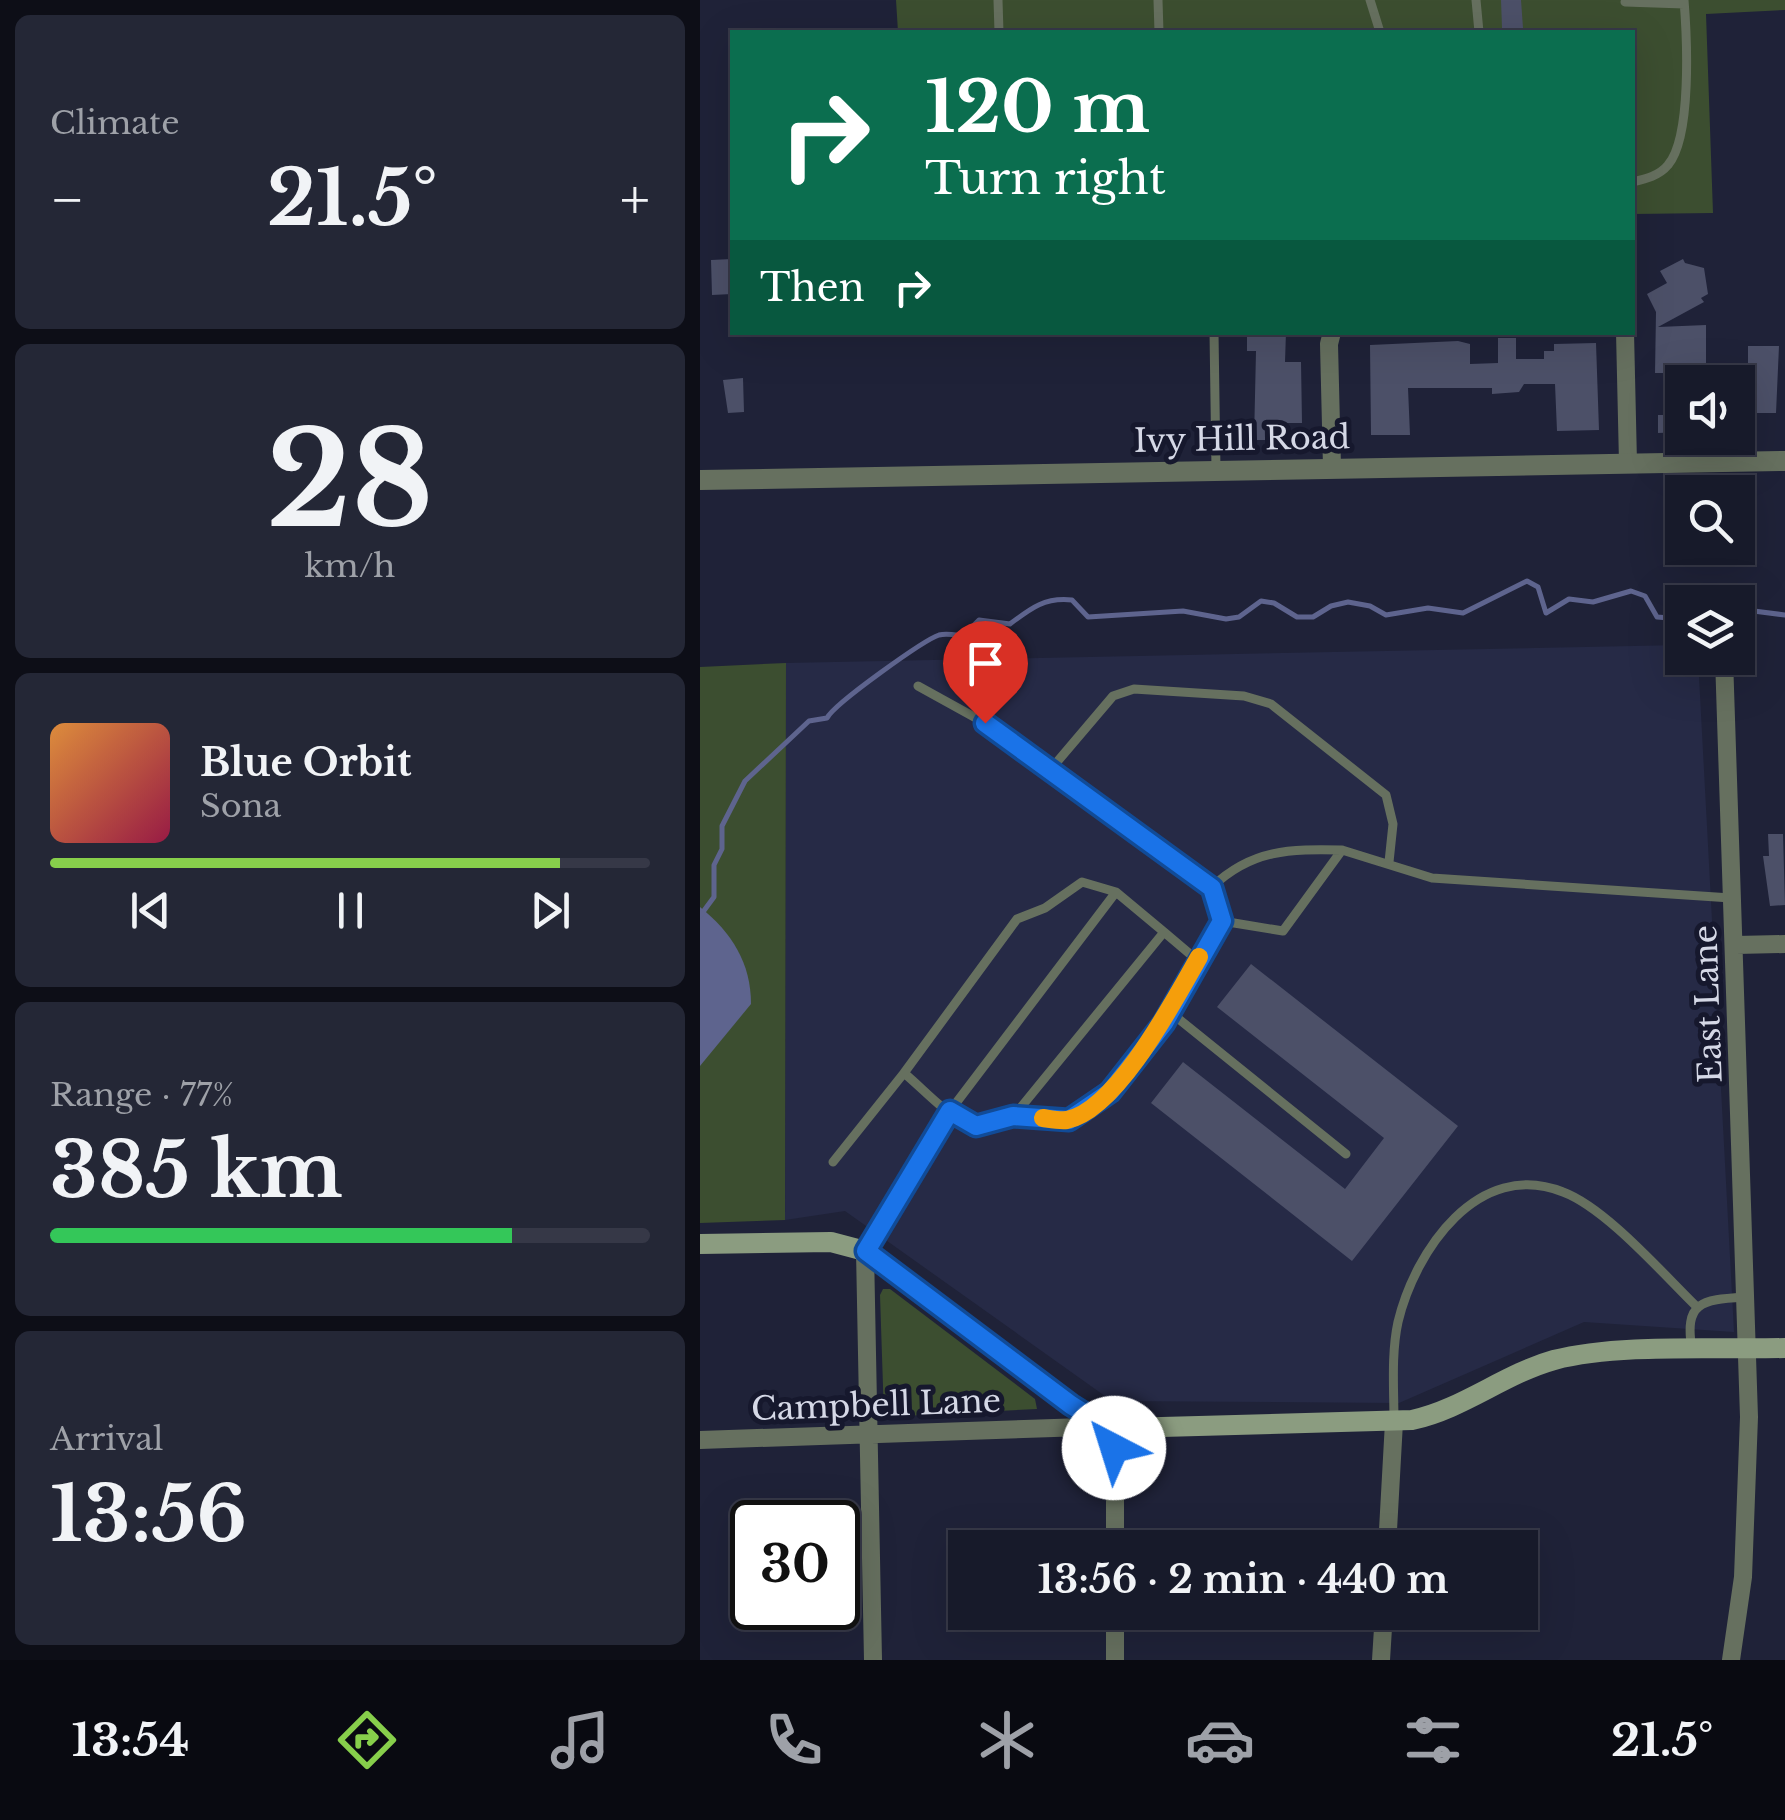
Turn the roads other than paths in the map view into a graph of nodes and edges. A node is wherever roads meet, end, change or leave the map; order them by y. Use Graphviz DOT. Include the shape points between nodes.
graph roads {
  1 [pos="998,0"];
  2 [pos="1158,0"];
  3 [pos="1370,0"];
  4 [pos="1476,0"];
  5 [pos="1625,2"];
  6 [pos="1684,2"];
  7 [pos="999,30"];
  8 [pos="1159,30"];
  9 [pos="1379,30"];
  10 [pos="1479,30"];
  11 [pos="1635,181"];
  12 [pos="1214,335"];
  13 [pos="1332,335"];
  14 [pos="1625,335"];
  15 [pos="1785,461"];
  16 [pos="1628,463"];
  17 [pos="1332,467"];
  18 [pos="1216,470"];
  19 [pos="700,480"];
  20 [pos="1725,675"];
  21 [pos="918,686"];
  22 [pos="1051,769"];
  23 [pos="1342,850"];
  24 [pos="1389,862"];
  25 [pos="1212,888"];
  26 [pos="1116,892"];
  27 [pos="1734,899"];
  28 [pos="1222,921"];
  29 [pos="1164,932"];
  30 [pos="1785,944"];
  31 [pos="1736,945"];
  32 [pos="1197,960"];
  33 [pos="1170,1012"];
  34 [pos="904,1073"];
  35 [pos="950,1111"];
  36 [pos="1013,1116"];
  37 [pos="1346,1154"];
  38 [pos="833,1162"];
  39 [pos="700,1244"];
  40 [pos="866,1251"];
  41 [pos="1746,1296"];
  42 [pos="1697,1307"];
  43 [pos="1785,1348"];
  44 [pos="1692,1350"];
  45 [pos="1747,1350"];
  46 [pos="1394,1422"];
  47 [pos="1115,1426"];
  48 [pos="872,1434"];
  49 [pos="700,1440"];
  50 [pos="1115,1530"];
  51 [pos="1388,1530"];
  52 [pos="1115,1630"];
  53 [pos="1383,1630"];
  54 [pos="874,1660"];
  55 [pos="1115,1660"];
  56 [pos="1381,1660"];
  57 [pos="1731,1660"];
  1 -- 7 [label="lane"];
  2 -- 8 [label="lane"];
  3 -- 9 [label="lane"];
  4 -- 10 [label="lane"];
  5 -- 6 [label="lane"];
  6 -- 11 [label="lane" via="1678,148 1664,170"];
  12 -- 18 [label="lane"];
  13 -- 17 [label="street"];
  14 -- 16 [label="street"];
  15 -- 16 [label="street, Ivy Hill Road"];
  16 -- 17 [label="street, Ivy Hill Road"];
  17 -- 18 [label="street, Ivy Hill Road"];
  18 -- 19 [label="street, Ivy Hill Road"];
  20 -- 27 [label="street, East Lane"];
  21 -- 22 [label="lane"];
  22 -- 24 [label="lane" via="1113,696 1134,690 1244,696 1271,704 1386,796 1393,824"];
  22 -- 25 [label="lane"];
  23 -- 24 [label="lane"];
  23 -- 25 [label="lane" via="1274,852 1238,864"];
  23 -- 28 [label="lane" via="1284,931"];
  24 -- 27 [label="lane" via="1432,878"];
  25 -- 28 [label="lane"];
  26 -- 29 [label="lane"];
  26 -- 34 [label="lane" via="1082,882 1017,919"];
  26 -- 35 [label="lane"];
  27 -- 31 [label="street, East Lane"];
  28 -- 32 [label="lane"];
  29 -- 32 [label="lane"];
  29 -- 36 [label="lane"];
  30 -- 31 [label="street"];
  31 -- 41 [label="street, East Lane"];
  32 -- 33 [label="lane"];
  33 -- 36 [label="lane" via="1110,1092 1083,1111 1069,1120"];
  33 -- 37 [label="lane"];
  34 -- 35 [label="lane"];
  34 -- 38 [label="lane"];
  35 -- 36 [label="lane" via="976,1126"];
  35 -- 40 [label="lane"];
  39 -- 40 [label="main road" via="831,1242"];
  40 -- 47 [label="main road" via="1071,1405"];
  40 -- 48 [label="street"];
  41 -- 42 [label="lane"];
  41 -- 45 [label="street, East Lane"];
  42 -- 44 [label="lane" via="1688,1325"];
  42 -- 46 [label="lane" via="1587,1206 1562,1191 1500,1188 1474,1199 1451,1222 1408,1290 1397,1326"];
  43 -- 45 [label="main road"];
  44 -- 45 [label="main road"];
  44 -- 46 [label="main road" via="1566,1358 1438,1413"];
  45 -- 57 [label="street, East Lane" via="1746,1514"];
  46 -- 47 [label="main road"];
  46 -- 51 [label="street"];
  47 -- 48 [label="street, Campbell Lane"];
  47 -- 50 [label="street"];
  48 -- 49 [label="street, Campbell Lane"];
  48 -- 54 [label="street"];
  52 -- 55 [label="street"];
  53 -- 56 [label="street"];
}
